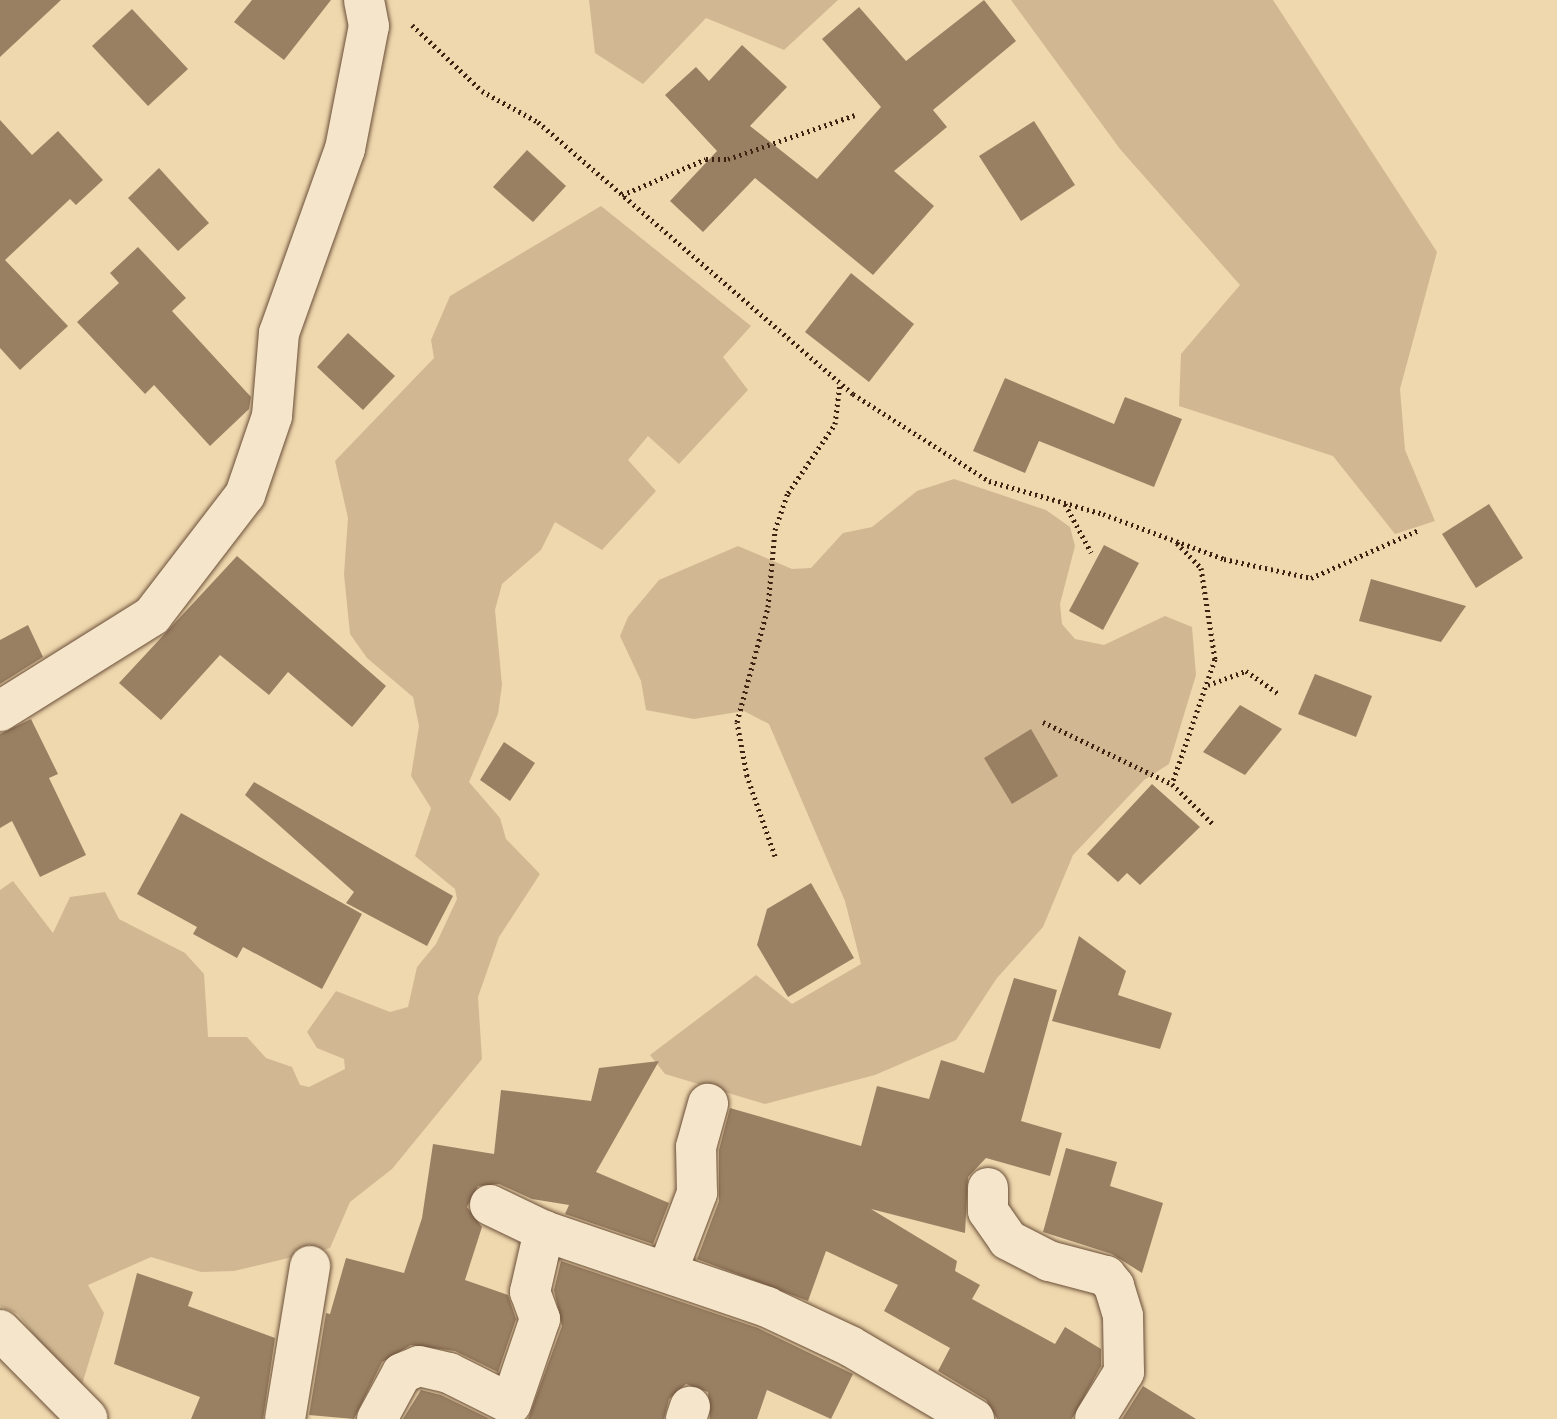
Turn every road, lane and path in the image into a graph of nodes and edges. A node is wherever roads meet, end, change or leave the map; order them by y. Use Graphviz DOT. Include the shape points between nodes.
graph roads {
  1 [pos="364,0"];
  2 [pos="406,20"];
  3 [pos="855,115"];
  4 [pos="622,195"];
  5 [pos="840,384"];
  6 [pos="1063,502"];
  7 [pos="1419,530"];
  8 [pos="1174,540"];
  9 [pos="1091,552"];
  10 [pos="1207,685"];
  11 [pos="1279,694"];
  12 [pos="0,711"];
  13 [pos="1043,722"];
  14 [pos="1172,784"];
  15 [pos="1214,825"];
  16 [pos="775,856"];
  17 [pos="708,1104"];
  18 [pos="988,1188"];
  19 [pos="490,1205"];
  20 [pos="544,1231"];
  21 [pos="310,1266"];
  22 [pos="667,1272"];
  23 [pos="0,1330"];
  24 [pos="87,1419"];
  25 [pos="285,1419"];
  26 [pos="377,1419"];
  27 [pos="974,1419"];
  28 [pos="1095,1419"];
  1 -- 12 [label="street" via="369,26 345,149 279,333 272,416 245,495 152,616 108,647 50,675"];
  2 -- 4 [label="path" via="482,91 538,122"];
  3 -- 4 [label="path" via="728,159 706,159"];
  4 -- 5 [label="path"];
  5 -- 6 [label="path" via="989,481"];
  5 -- 16 [label="path" via="835,424 788,493 775,530 768,607 737,722 747,776"];
  6 -- 8 [label="path"];
  6 -- 9 [label="path"];
  7 -- 8 [label="path" via="1311,578 1224,559"];
  8 -- 10 [label="path" via="1201,568 1211,606 1215,659"];
  10 -- 11 [label="path" via="1246,671"];
  10 -- 14 [label="path"];
  13 -- 14 [label="path"];
  14 -- 15 [label="path"];
  17 -- 22 [label="street" via="696,1147 697,1193"];
  18 -- 28 [label="street" via="988,1211 1008,1240 1049,1261 1106,1276 1114,1286 1123,1316 1124,1372"];
  19 -- 20 [label="street"];
  20 -- 22 [label="street"];
  20 -- 26 [label="street" via="530,1292 540,1319 511,1404 449,1373 419,1366 402,1373"];
  21 -- 25 [label="street"];
  22 -- 27 [label="street" via="767,1307 850,1346"];
  23 -- 24 [label="street"];
}
